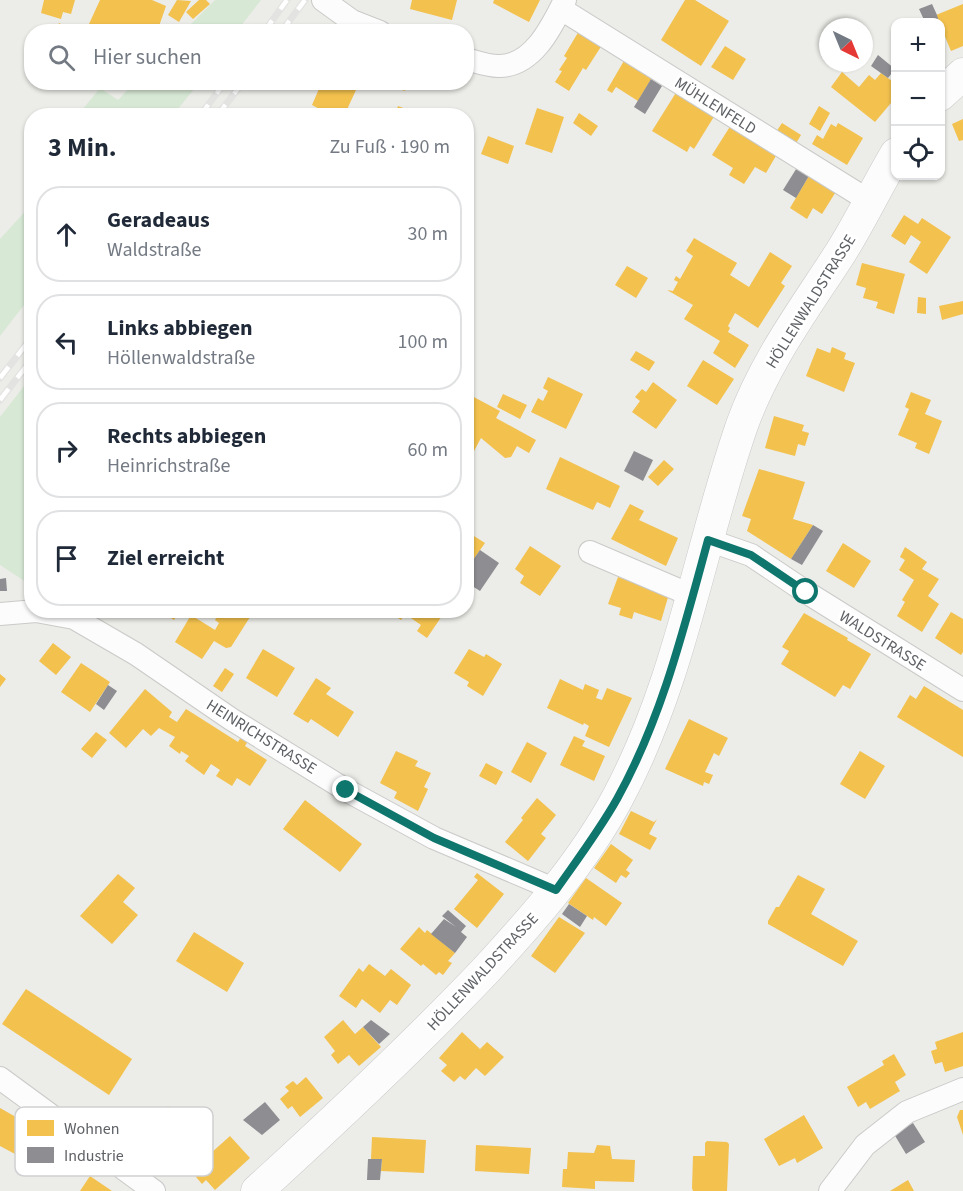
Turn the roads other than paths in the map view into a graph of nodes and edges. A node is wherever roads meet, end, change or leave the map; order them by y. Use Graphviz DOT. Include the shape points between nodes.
graph roads {
  1 [pos="323,0"];
  2 [pos="563,4"];
  3 [pos="360,24"];
  4 [pos="474,60"];
  5 [pos="963,74"];
  6 [pos="945,90"];
  7 [pos="891,164"];
  8 [pos="871,202"];
  9 [pos="708,540"];
  10 [pos="590,552"];
  11 [pos="693,596"];
  12 [pos="24,612"];
  13 [pos="0,614"];
  14 [pos="74,618"];
  15 [pos="963,690"];
  16 [pos="556,890"];
  17 [pos="0,1078"];
  18 [pos="963,1089"];
  19 [pos="40,1107"];
  20 [pos="134,1176"];
  21 [pos="154,1191"];
  22 [pos="257,1191"];
  23 [pos="830,1191"];
  1 -- 3 [label="street"];
  2 -- 4 [label="street" via="541,42 524,58 500,66"];
  2 -- 8 [label="street, MÜHLENFELD"];
  5 -- 6 [label="street"];
  7 -- 8 [label="street, HÖLLENWALDSTRASSE"];
  8 -- 9 [label="street, HÖLLENWALDSTRASSE" via="785,336 759,385 743,424"];
  9 -- 11 [label="street, HÖLLENWALDSTRASSE"];
  9 -- 15 [label="street, WALDSTRASSE" via="751,555"];
  10 -- 11 [label="street"];
  11 -- 16 [label="street, HÖLLENWALDSTRASSE" via="670,676 646,739 618,798"];
  12 -- 13 [label="street, HEINRICHSTRASSE"];
  14 -- 16 [label="street, HEINRICHSTRASSE" via="346,790 434,838"];
  16 -- 22 [label="street, HÖLLENWALDSTRASSE" via="447,1011"];
  17 -- 19 [label="street"];
  18 -- 23 [label="street" via="907,1112 865,1145"];
  20 -- 21 [label="street"];
}
